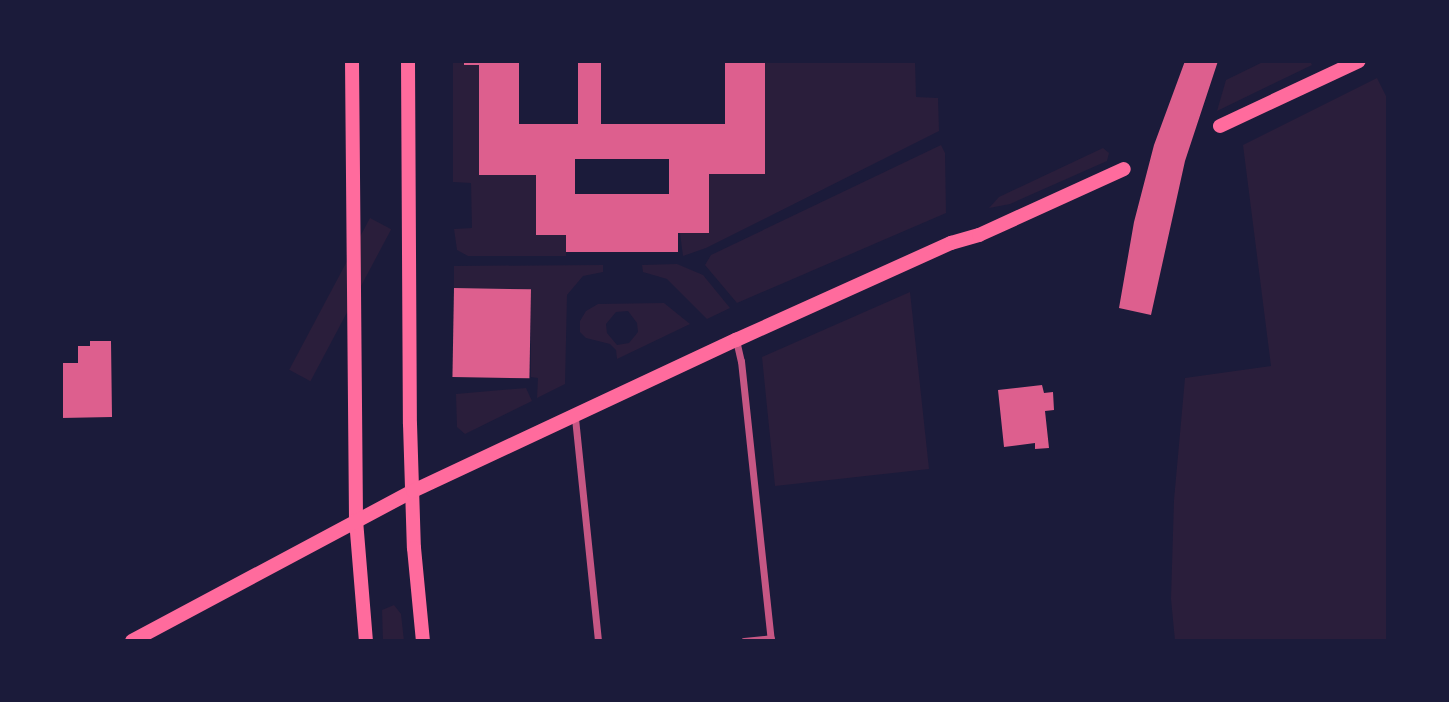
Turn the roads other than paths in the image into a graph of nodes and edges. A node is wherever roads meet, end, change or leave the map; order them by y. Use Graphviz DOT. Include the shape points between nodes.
graph roads {
  1 [pos="352,61"];
  2 [pos="408,61"];
  3 [pos="1359,61"];
  4 [pos="1220,127"];
  5 [pos="1124,169"];
  6 [pos="736,340"];
  7 [pos="575,418"];
  8 [pos="412,491"];
  9 [pos="356,520"];
  10 [pos="771,640"];
  11 [pos="132,641"];
  12 [pos="366,641"];
  13 [pos="423,641"];
  14 [pos="598,641"];
  15 [pos="744,641"];
  1 -- 9 [label="main road"];
  2 -- 8 [label="main road"];
  3 -- 4 [label="main road"];
  5 -- 6 [label="main road"];
  6 -- 7 [label="main road"];
  6 -- 10 [label="street"];
  7 -- 8 [label="main road"];
  7 -- 14 [label="street"];
  8 -- 9 [label="main road"];
  8 -- 13 [label="main road"];
  9 -- 11 [label="main road"];
  9 -- 12 [label="main road"];
  10 -- 15 [label="street"];
}
